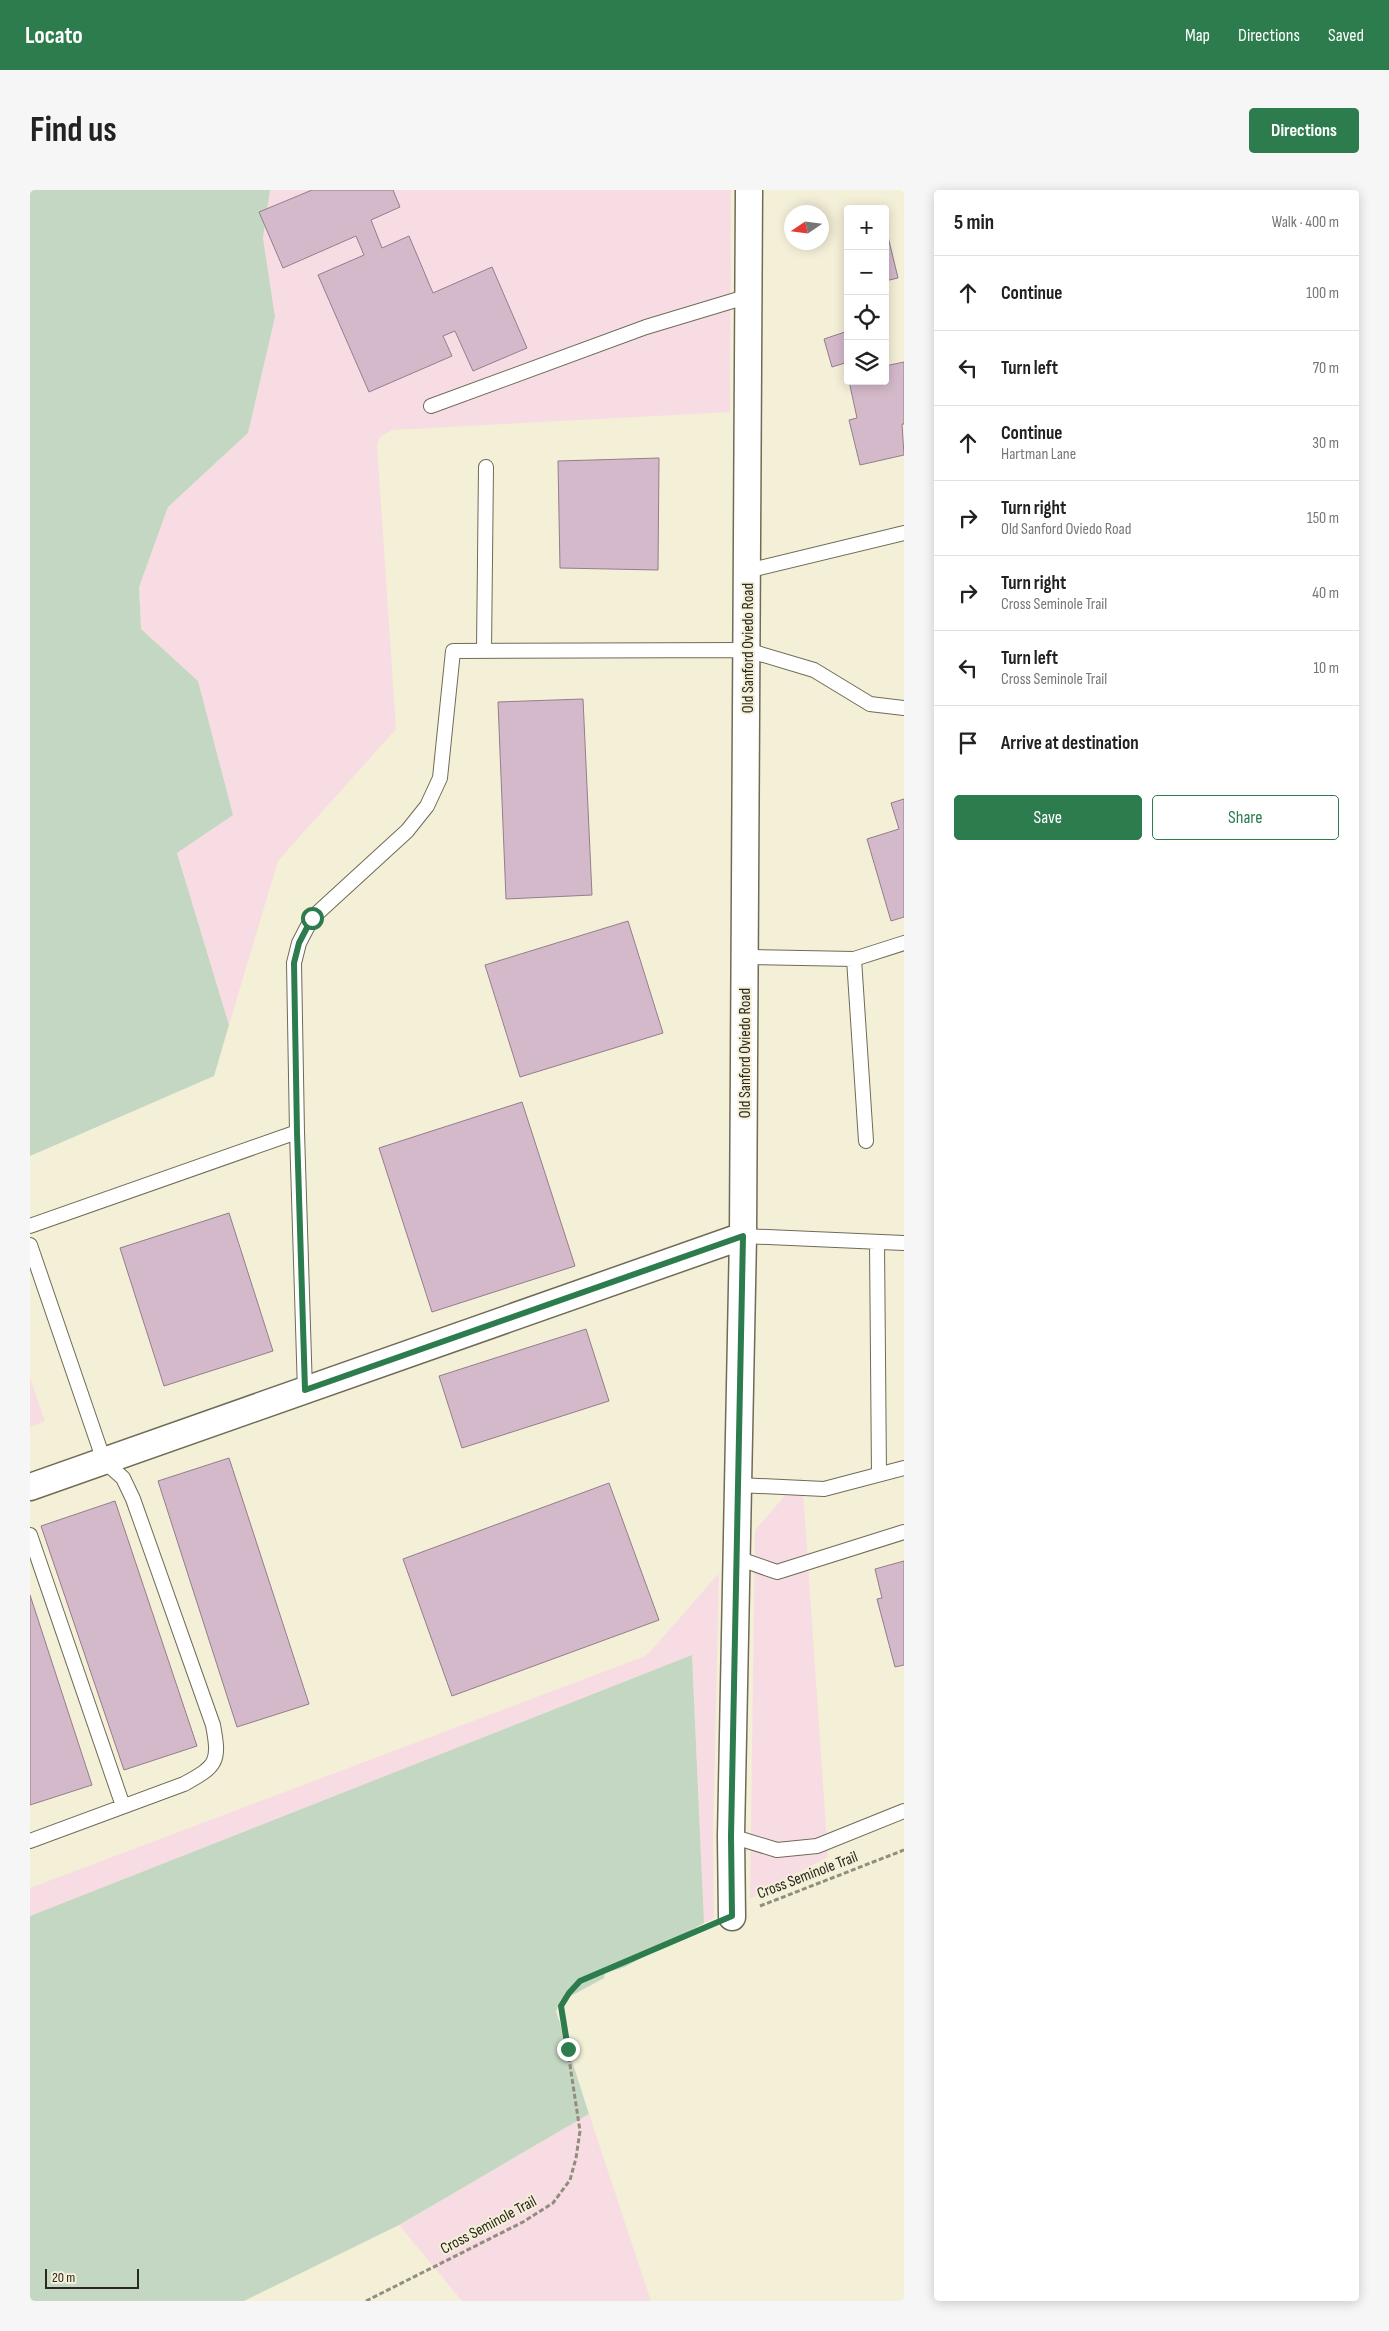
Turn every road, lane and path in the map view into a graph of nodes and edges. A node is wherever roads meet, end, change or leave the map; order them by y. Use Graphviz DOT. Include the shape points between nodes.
graph roads {
  1 [pos="749,190"];
  2 [pos="749,296"];
  3 [pos="431,406"];
  4 [pos="486,467"];
  5 [pos="904,533"];
  6 [pos="748,571"];
  7 [pos="747,650"];
  8 [pos="484,651"];
  9 [pos="904,708"];
  10 [pos="904,943"];
  11 [pos="745,956"];
  12 [pos="854,959"];
  13 [pos="297,1132"];
  14 [pos="866,1141"];
  15 [pos="30,1226"];
  16 [pos="743,1236"];
  17 [pos="877,1242"];
  18 [pos="904,1243"];
  19 [pos="30,1245"];
  20 [pos="305,1390"];
  21 [pos="104,1461"];
  22 [pos="904,1468"];
  23 [pos="879,1474"];
  24 [pos="738,1484"];
  25 [pos="30,1487"];
  26 [pos="904,1532"];
  27 [pos="30,1534"];
  28 [pos="737,1558"];
  29 [pos="123,1806"];
  30 [pos="904,1811"];
  31 [pos="731,1836"];
  32 [pos="30,1841"];
  33 [pos="904,1850"];
  34 [pos="732,1916"];
  35 [pos="366,2301"];
  1 -- 2 [label="street, Old Sanford Oviedo Road"];
  2 -- 3 [label="lane" via="646,328"];
  2 -- 6 [label="street, Old Sanford Oviedo Road"];
  4 -- 8 [label="lane"];
  5 -- 6 [label="lane"];
  6 -- 7 [label="street, Old Sanford Oviedo Road"];
  7 -- 8 [label="lane"];
  7 -- 9 [label="lane" via="814,670 870,704"];
  7 -- 11 [label="street, Old Sanford Oviedo Road"];
  8 -- 13 [label="lane" via="453,651 440,778 427,806 407,831 312,918 299,943 294,963"];
  10 -- 12 [label="lane"];
  11 -- 12 [label="lane"];
  11 -- 16 [label="street, Old Sanford Oviedo Road"];
  12 -- 14 [label="lane"];
  13 -- 15 [label="lane"];
  13 -- 20 [label="lane"];
  16 -- 17 [label="lane"];
  16 -- 20 [label="street"];
  16 -- 24 [label="street, Old Sanford Oviedo Road"];
  17 -- 18 [label="lane"];
  17 -- 23 [label="lane"];
  19 -- 21 [label="lane"];
  20 -- 21 [label="street"];
  21 -- 25 [label="street"];
  21 -- 29 [label="lane" via="123,1478 133,1499 213,1725 217,1748 215,1762 203,1773 184,1784"];
  22 -- 23 [label="lane"];
  23 -- 24 [label="lane" via="824,1489"];
  24 -- 28 [label="street, Old Sanford Oviedo Road"];
  26 -- 28 [label="lane" via="778,1572"];
  27 -- 29 [label="lane"];
  28 -- 31 [label="street, Old Sanford Oviedo Road"];
  29 -- 32 [label="lane"];
  30 -- 31 [label="lane" via="817,1846 776,1850"];
  31 -- 34 [label="street, Old Sanford Oviedo Road"];
  33 -- 34 [label="path, Cross Seminole Trail"];
  34 -- 35 [label="path, Cross Seminole Trail" via="580,1981 569,1993 561,2006 580,2131 570,2180 553,2203 511,2229"];
}
